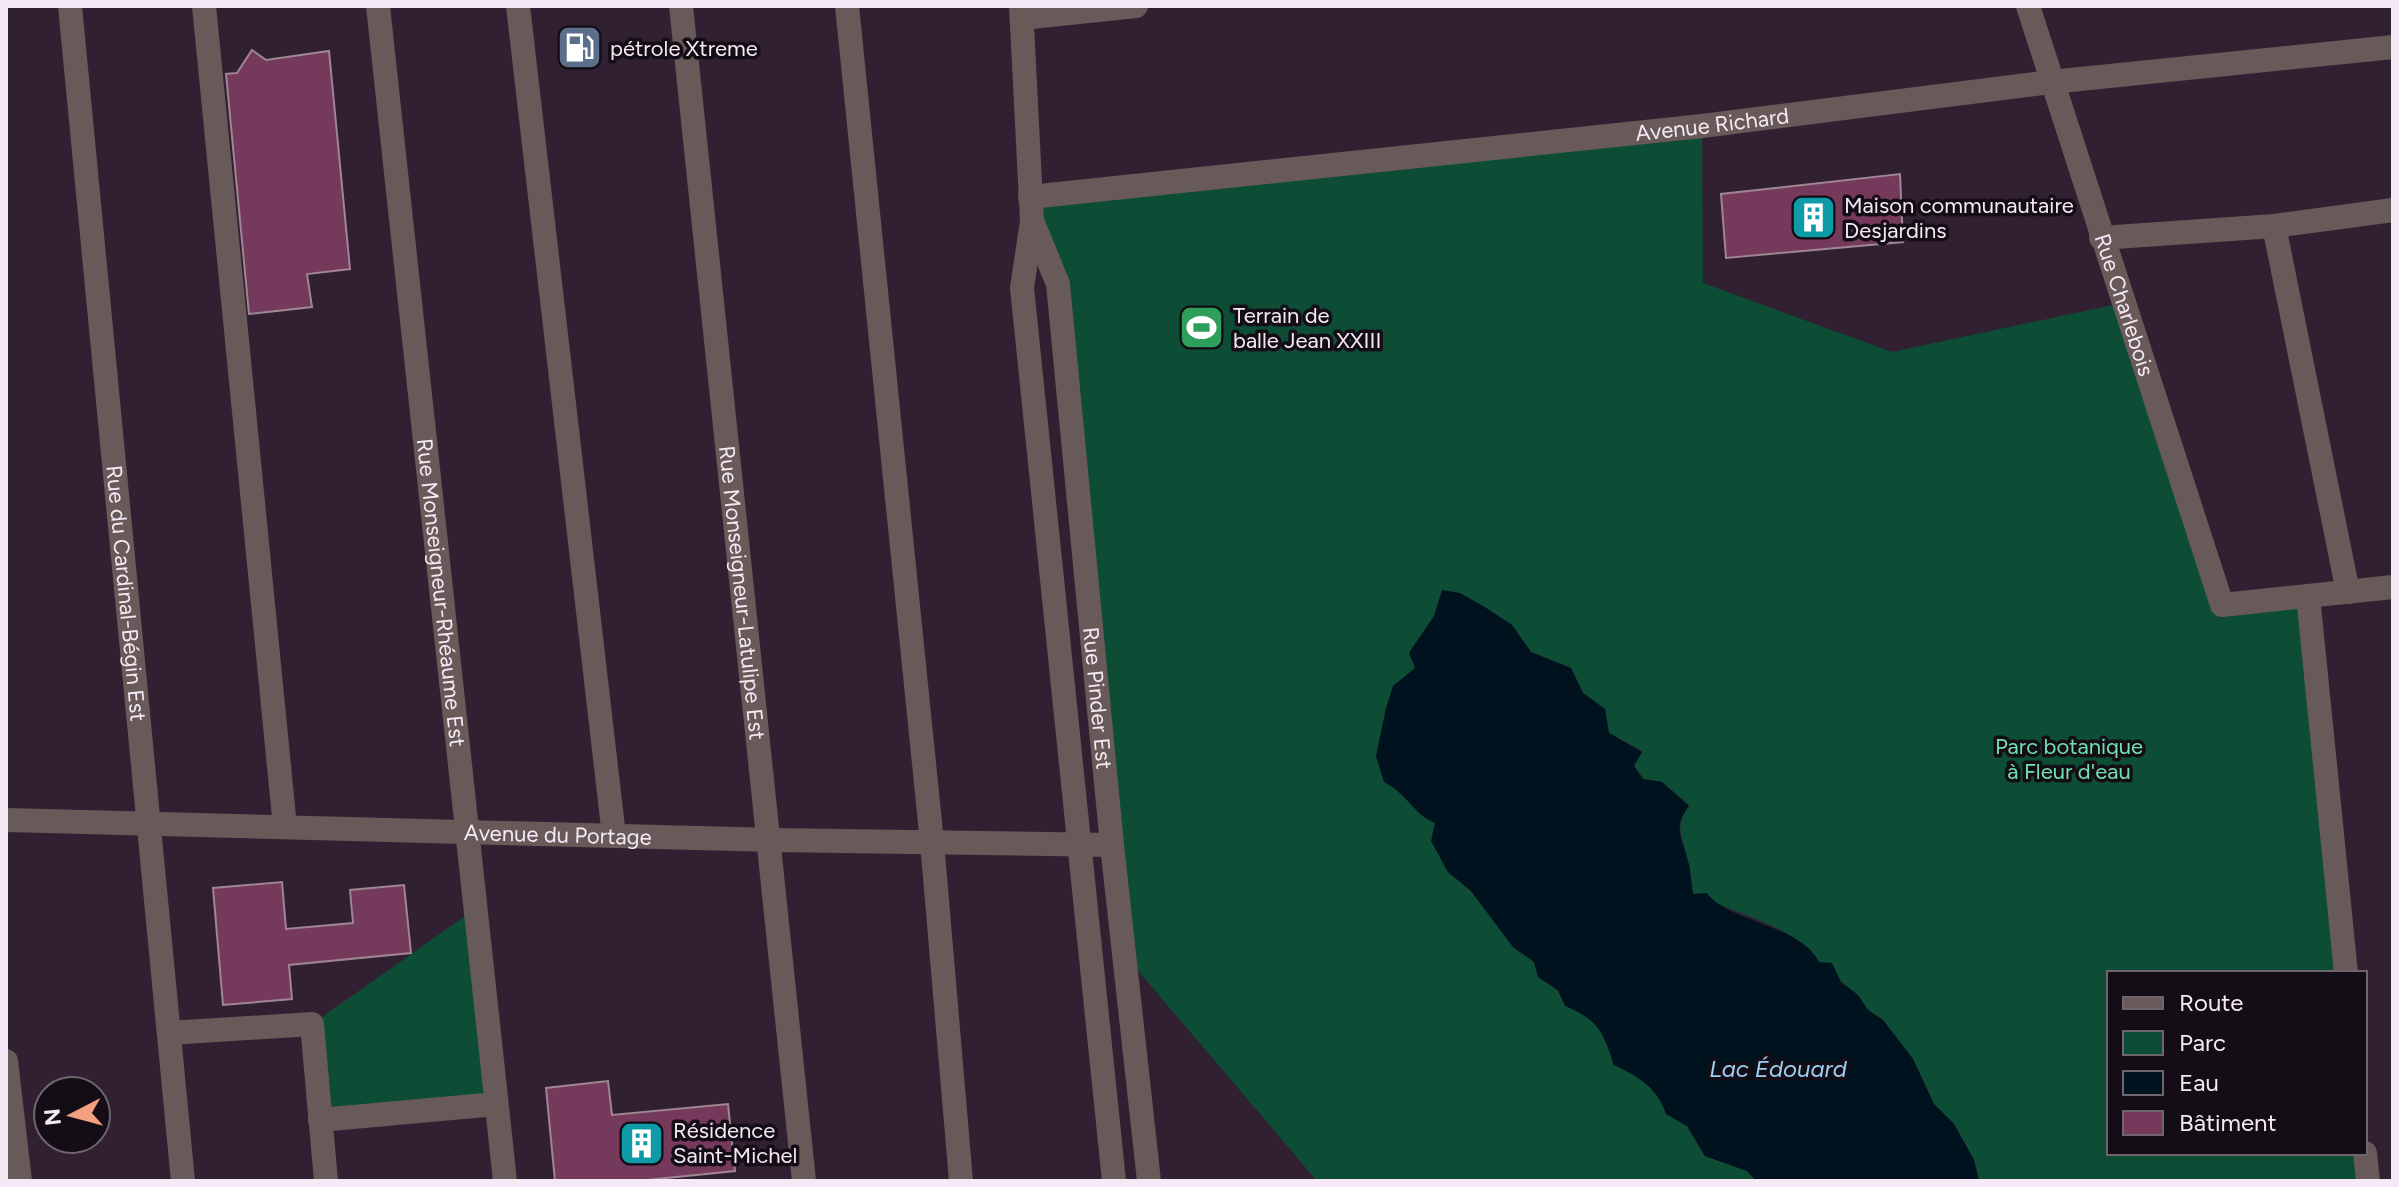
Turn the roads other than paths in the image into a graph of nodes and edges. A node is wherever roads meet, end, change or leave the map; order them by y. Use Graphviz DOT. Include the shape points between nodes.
graph roads {
  1 [pos="70,6"];
  2 [pos="204,6"];
  3 [pos="378,6"];
  4 [pos="518,6"];
  5 [pos="681,6"];
  6 [pos="847,6"];
  7 [pos="1136,6"];
  8 [pos="2028,6"];
  9 [pos="1021,10"];
  10 [pos="2393,47"];
  11 [pos="2051,82"];
  12 [pos="1031,209"];
  13 [pos="2393,210"];
  14 [pos="2274,226"];
  15 [pos="2101,238"];
  16 [pos="2393,587"];
  17 [pos="2348,592"];
  18 [pos="2308,596"];
  19 [pos="6,820"];
  20 [pos="149,825"];
  21 [pos="285,827"];
  22 [pos="467,832"];
  23 [pos="614,836"];
  24 [pos="771,840"];
  25 [pos="932,842"];
  26 [pos="1082,844"];
  27 [pos="1112,845"];
  28 [pos="2346,971"];
  29 [pos="169,1033"];
  30 [pos="6,1061"];
  31 [pos="496,1104"];
  32 [pos="320,1120"];
  33 [pos="2365,1155"];
  34 [pos="20,1181"];
  35 [pos="183,1181"];
  36 [pos="326,1181"];
  37 [pos="505,1181"];
  38 [pos="804,1181"];
  39 [pos="961,1181"];
  40 [pos="1114,1181"];
  41 [pos="1149,1181"];
  42 [pos="2368,1181"];
  1 -- 20 [label="street, Rue du Cardinal-Bégin Est"];
  2 -- 21 [label="street"];
  3 -- 22 [label="street, Rue Monseigneur-Rhéaume Est"];
  4 -- 23 [label="street"];
  5 -- 24 [label="street, Rue Monseigneur-Latulipe Est"];
  6 -- 25 [label="street"];
  7 -- 9 [label="street"];
  8 -- 11 [label="street, Rue Charlebois"];
  9 -- 12 [label="street, Rue Pinder Est"];
  10 -- 11 [label="street, Avenue Richard"];
  11 -- 12 [label="street, Avenue Richard"];
  11 -- 15 [label="street, Rue Charlebois"];
  12 -- 26 [label="street, Rue Pinder Est" via="1022,288"];
  12 -- 27 [label="street, Rue Pinder Est" via="1058,284"];
  13 -- 14 [label="street"];
  14 -- 15 [label="street"];
  14 -- 17 [label="street"];
  15 -- 18 [label="street, Rue Charlebois" via="2127,302 2222,605"];
  16 -- 17 [label="street"];
  17 -- 18 [label="street"];
  18 -- 28 [label="street"];
  19 -- 20 [label="street, Avenue du Portage"];
  20 -- 21 [label="street, Avenue du Portage"];
  20 -- 29 [label="street, Rue du Cardinal-Bégin Est"];
  21 -- 22 [label="street, Avenue du Portage"];
  22 -- 23 [label="street, Avenue du Portage"];
  22 -- 31 [label="street, Rue Monseigneur-Rhéaume Est"];
  23 -- 24 [label="street, Avenue du Portage"];
  24 -- 25 [label="street, Avenue du Portage"];
  24 -- 38 [label="street, Rue Monseigneur-Latulipe Est"];
  25 -- 26 [label="street, Avenue du Portage"];
  25 -- 39 [label="street"];
  26 -- 27 [label="street, Avenue du Portage"];
  26 -- 40 [label="street, Rue Pinder Est"];
  27 -- 41 [label="street, Rue Pinder Est"];
  29 -- 32 [label="street" via="312,1024"];
  29 -- 35 [label="street, Rue du Cardinal-Bégin Est"];
  30 -- 34 [label="street"];
  31 -- 32 [label="street"];
  31 -- 37 [label="street, Rue Monseigneur-Rhéaume Est"];
  32 -- 36 [label="street"];
  33 -- 42 [label="street"];
}
